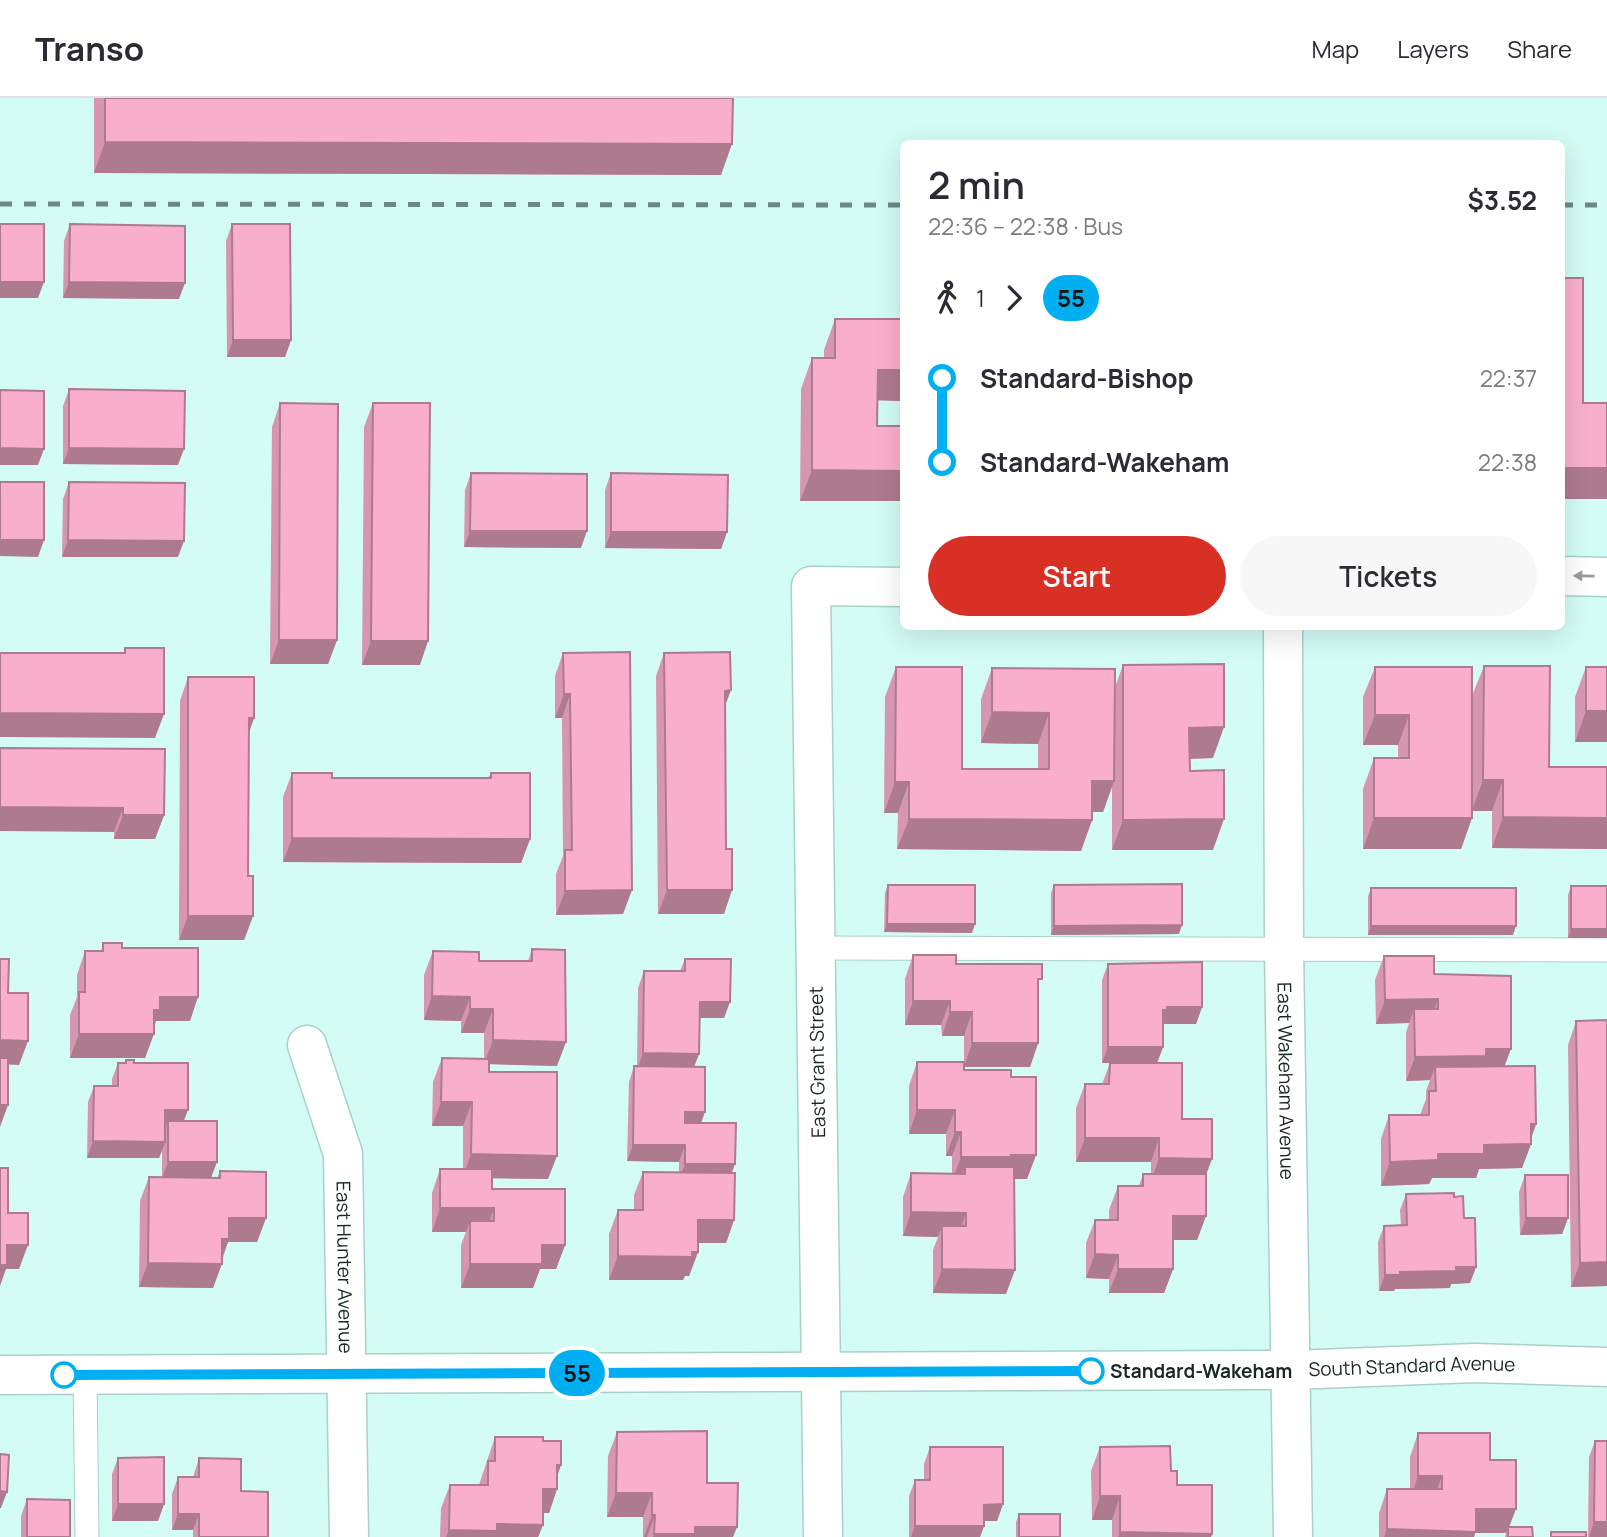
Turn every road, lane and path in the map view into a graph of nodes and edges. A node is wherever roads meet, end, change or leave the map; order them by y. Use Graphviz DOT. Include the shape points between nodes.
graph roads {
  1 [pos="1565,576"];
  2 [pos="1607,576"];
  3 [pos="900,587"];
  4 [pos="1283,630"];
  5 [pos="815,948"];
  6 [pos="1284,949"];
  7 [pos="1607,950"];
  8 [pos="307,1045"];
  9 [pos="1607,1367"];
  10 [pos="1291,1370"];
  11 [pos="346,1373"];
  12 [pos="821,1373"];
  13 [pos="85,1374"];
  14 [pos="0,1375"];
  15 [pos="86,1537"];
  16 [pos="349,1537"];
  17 [pos="823,1537"];
  18 [pos="1293,1537"];
  2 -- 1 [label="street, one-way"];
  3 -- 5 [label="street, East Grant Street" via="811,586"];
  4 -- 6 [label="street, East Wakeham Avenue"];
  5 -- 6 [label="lane"];
  5 -- 12 [label="street, East Grant Street"];
  6 -- 7 [label="lane"];
  6 -- 10 [label="street, East Wakeham Avenue"];
  8 -- 11 [label="street, East Hunter Avenue" via="343,1154"];
  9 -- 10 [label="street, South Standard Avenue" via="1474,1363"];
  10 -- 12 [label="street, South Standard Avenue"];
  10 -- 18 [label="street, East Wakeham Avenue"];
  11 -- 12 [label="street, South Standard Avenue"];
  11 -- 13 [label="street, South Standard Avenue"];
  11 -- 16 [label="street, East Hunter Avenue"];
  12 -- 17 [label="street, East Grant Street"];
  13 -- 14 [label="street, South Standard Avenue"];
  13 -- 15 [label="lane"];
}
